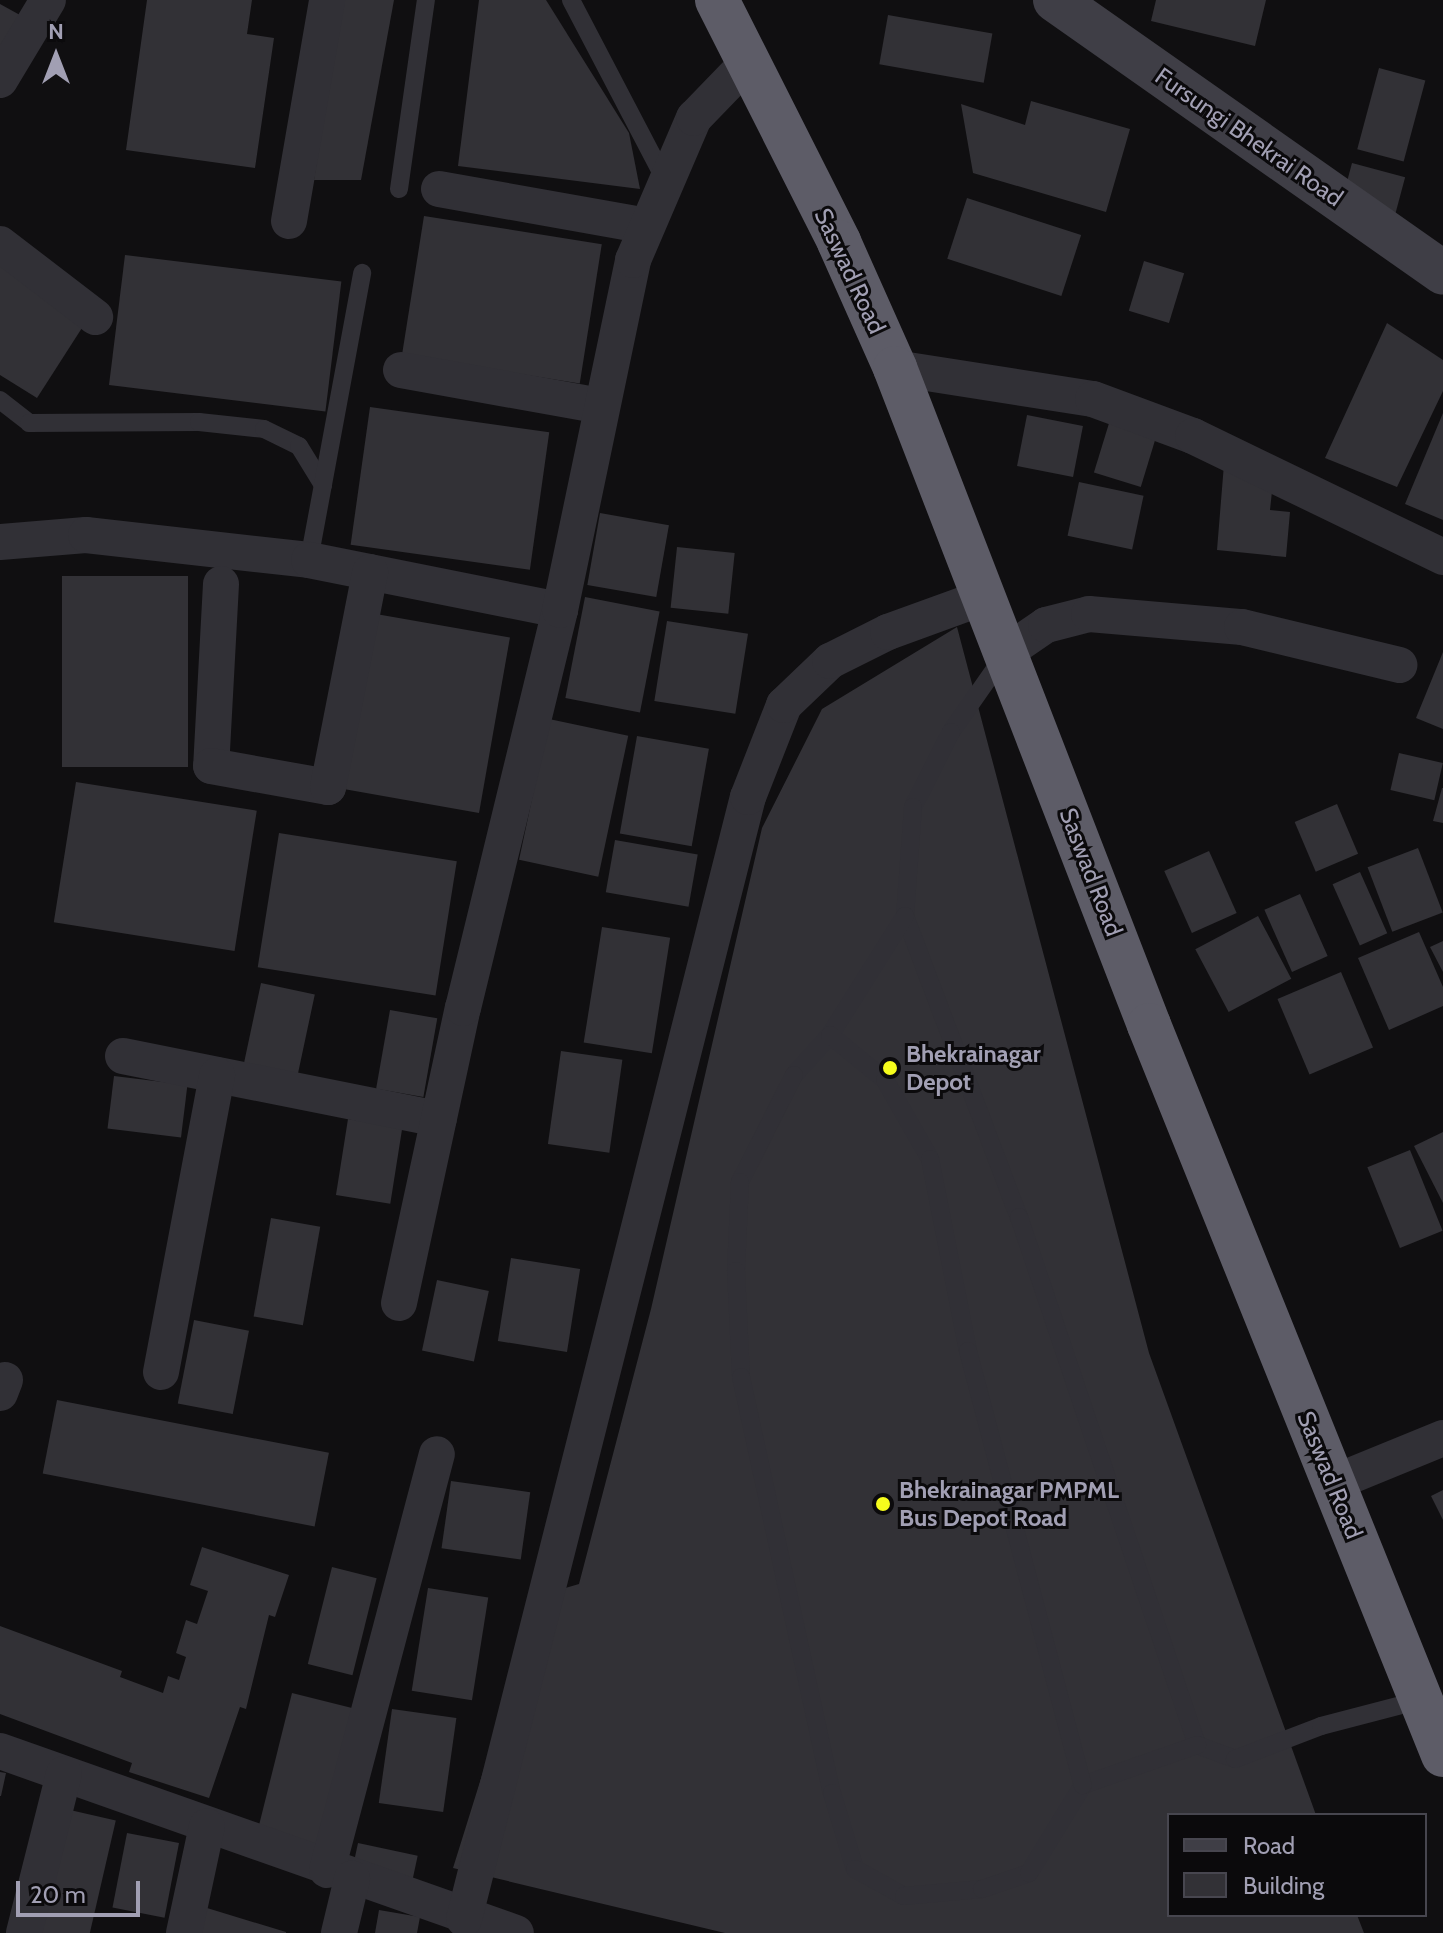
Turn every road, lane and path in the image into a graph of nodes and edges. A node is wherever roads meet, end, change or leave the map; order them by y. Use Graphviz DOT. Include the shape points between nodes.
graph roads {
  1 [pos="48,0"];
  2 [pos="327,0"];
  3 [pos="426,0"];
  4 [pos="571,0"];
  5 [pos="717,0"];
  6 [pos="1061,2"];
  7 [pos="749,61"];
  8 [pos="0,80"];
  9 [pos="664,178"];
  10 [pos="399,189"];
  11 [pos="439,189"];
  12 [pos="289,221"];
  13 [pos="646,226"];
  14 [pos="0,244"];
  15 [pos="362,273"];
  16 [pos="1443,273"];
  17 [pos="95,317"];
  18 [pos="895,368"];
  19 [pos="401,370"];
  20 [pos="0,400"];
  21 [pos="602,406"];
  22 [pos="323,485"];
  23 [pos="0,542"];
  24 [pos="1443,557"];
  25 [pos="309,560"];
  26 [pos="370,572"];
  27 [pos="221,584"];
  28 [pos="987,596"];
  29 [pos="560,610"];
  30 [pos="1008,651"];
  31 [pos="1399,665"];
  32 [pos="905,916"];
  33 [pos="830,1035"];
  34 [pos="123,1056"];
  35 [pos="217,1075"];
  36 [pos="439,1119"];
  37 [pos="399,1303"];
  38 [pos="161,1372"];
  39 [pos="1443,1438"];
  40 [pos="437,1454"];
  41 [pos="1333,1483"];
  42 [pos="1421,1700"];
  43 [pos="1197,1745"];
  44 [pos="0,1751"];
  45 [pos="1443,1755"];
  46 [pos="64,1774"];
  47 [pos="1083,1785"];
  48 [pos="207,1826"];
  49 [pos="340,1874"];
  50 [pos="464,1919"];
  51 [pos="24,1933"];
  52 [pos="184,1933"];
  53 [pos="339,1933"];
  54 [pos="516,1933"];
  1 -- 8 [label="street"];
  2 -- 12 [label="street"];
  3 -- 10 [label="lane"];
  4 -- 9 [label="lane"];
  5 -- 7 [label="highway, Saswad Road"];
  6 -- 16 [label="street, Fursungi Bhekrai Road"];
  7 -- 9 [label="street" via="694,118"];
  7 -- 18 [label="highway, Saswad Road"];
  9 -- 13 [label="street"];
  11 -- 13 [label="street"];
  13 -- 21 [label="street" via="633,260"];
  14 -- 17 [label="street"];
  15 -- 22 [label="lane"];
  18 -- 24 [label="street" via="1093,399 1208,443"];
  18 -- 28 [label="highway, Saswad Road"];
  19 -- 21 [label="street"];
  20 -- 22 [label="lane" via="29,423 199,422 264,429 299,446"];
  21 -- 29 [label="street"];
  22 -- 25 [label="lane"];
  23 -- 25 [label="street" via="86,535"];
  25 -- 26 [label="street"];
  26 -- 27 [label="street" via="328,787 211,766"];
  26 -- 29 [label="street"];
  28 -- 30 [label="highway, Saswad Road"];
  28 -- 50 [label="street" via="888,632 830,661 784,705 748,797"];
  29 -- 36 [label="street"];
  30 -- 31 [label="street" via="1046,625 1089,614 1242,627"];
  30 -- 32 [label="lane" via="951,732 913,807"];
  30 -- 41 [label="highway, Saswad Road" via="1149,1025"];
  32 -- 33 [label="lane"];
  32 -- 43 [label="lane" via="1019,1217"];
  33 -- 47 [label="lane" via="885,1080 930,1159 968,1351"];
  33 -- 47 [label="lane" via="794,1075 740,1182 736,1271 741,1377 832,1793 855,1869 904,1896 982,1889 1029,1873"];
  34 -- 35 [label="street"];
  35 -- 36 [label="street"];
  35 -- 38 [label="street"];
  36 -- 37 [label="street"];
  39 -- 41 [label="street"];
  40 -- 49 [label="street"];
  41 -- 42 [label="highway, Saswad Road"];
  42 -- 43 [label="lane" via="1321,1726 1235,1759"];
  42 -- 45 [label="highway, Saswad Road"];
  43 -- 47 [label="lane"];
  44 -- 46 [label="street"];
  46 -- 48 [label="street"];
  46 -- 51 [label="street"];
  48 -- 49 [label="street"];
  48 -- 52 [label="street"];
  49 -- 50 [label="street"];
  49 -- 53 [label="street"];
  50 -- 54 [label="street"];
}
